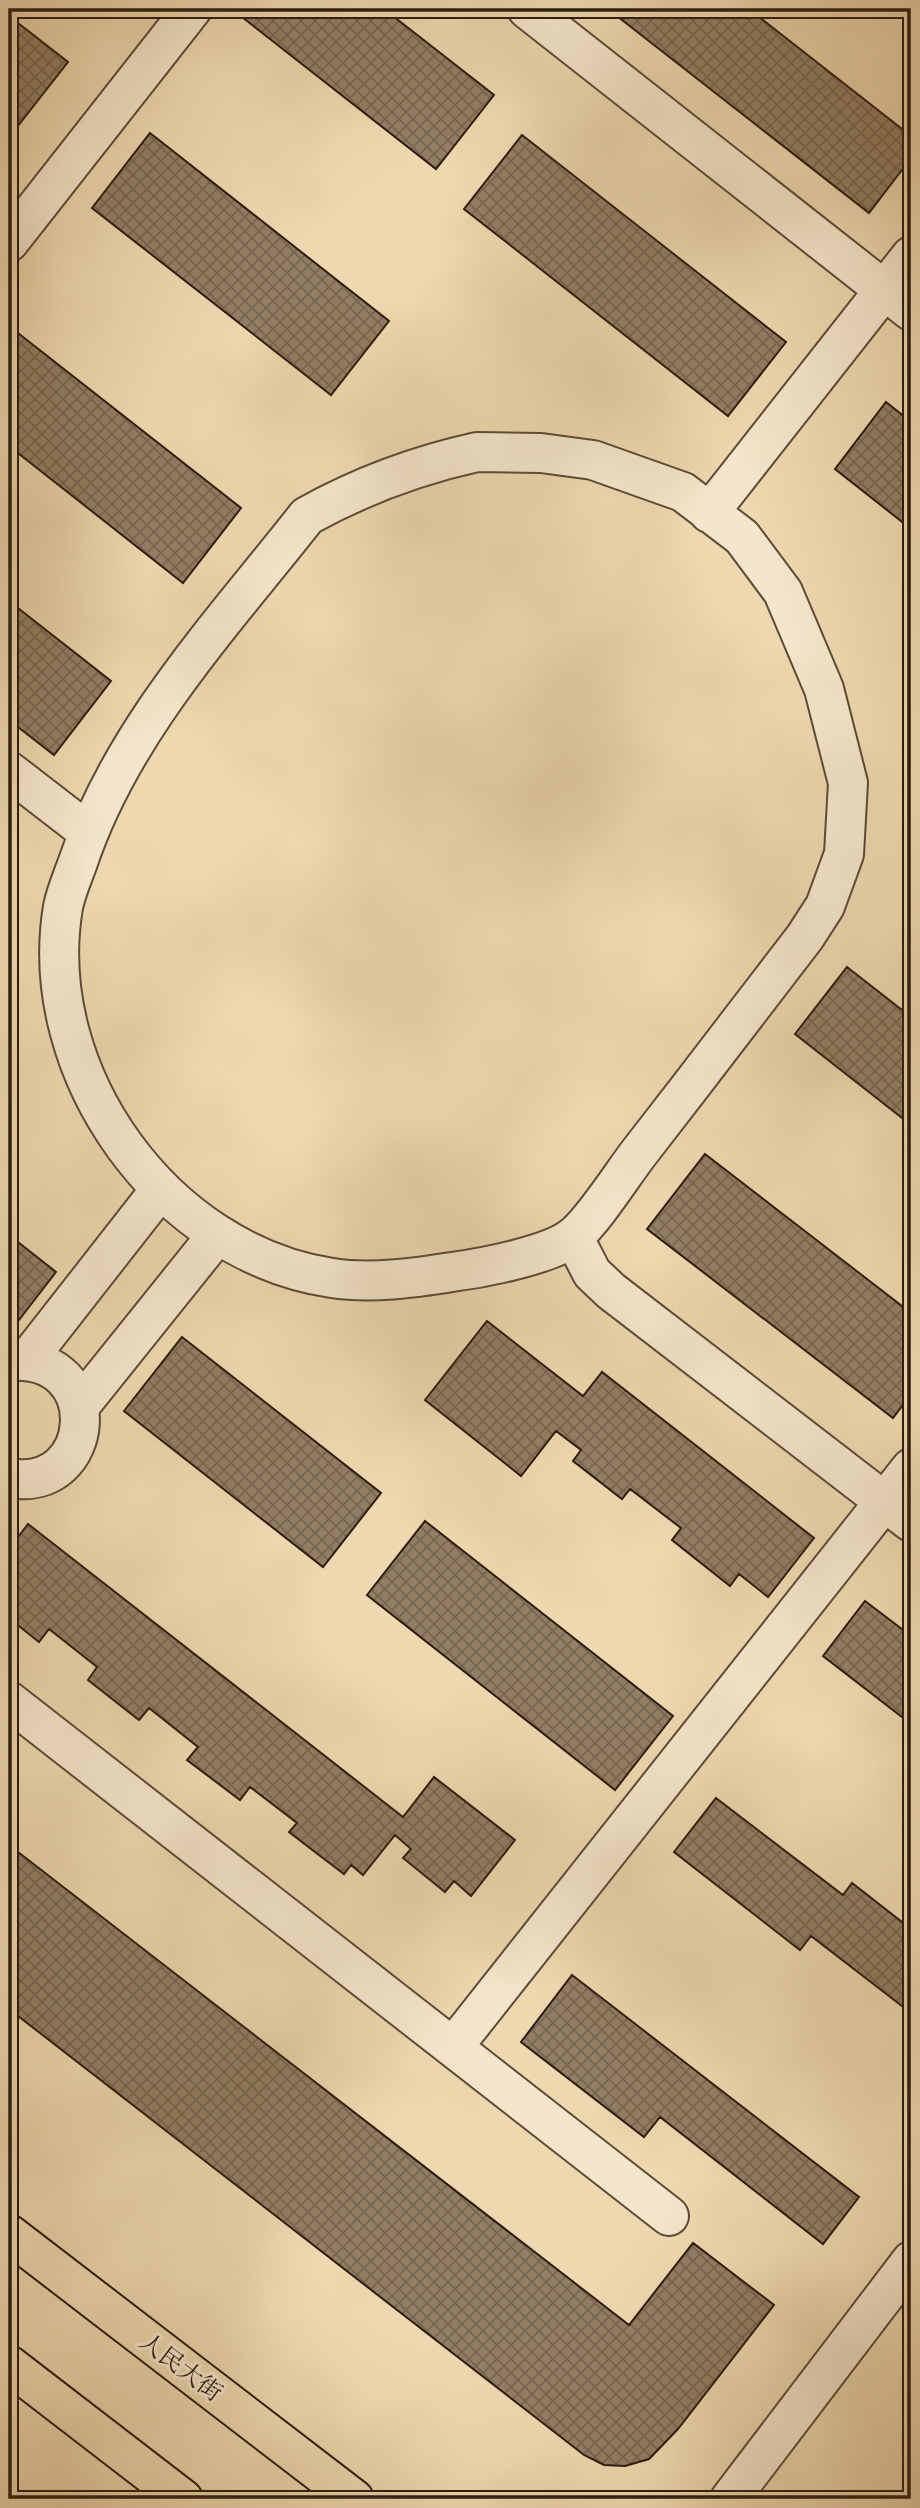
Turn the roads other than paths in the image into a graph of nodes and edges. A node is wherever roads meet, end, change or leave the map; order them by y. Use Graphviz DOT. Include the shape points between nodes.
graph roads {
  1 [pos="191,9"];
  2 [pos="527,9"];
  3 [pos="9,242"];
  4 [pos="911,256"];
  5 [pos="898,300"];
  6 [pos="709,513"];
  7 [pos="9,771"];
  8 [pos="88,832"];
  9 [pos="160,1190"];
  10 [pos="218,1235"];
  11 [pos="573,1238"];
  12 [pos="18,1361"];
  13 [pos="79,1407"];
  14 [pos="911,1468"];
  15 [pos="13,1485"];
  16 [pos="898,1511"];
  17 [pos="9,1701"];
  18 [pos="453,2048"];
  19 [pos="669,2216"];
  20 [pos="9,2234"];
  21 [pos="911,2261"];
  22 [pos="9,2365"];
  23 [pos="183,2499"];
  24 [pos="354,2499"];
  25 [pos="730,2499"];
  1 -- 3 [label="street"];
  2 -- 5 [label="street"];
  4 -- 5 [label="street"];
  5 -- 6 [label="street"];
  6 -- 8 [label="street" via="683,492 593,460 541,453 477,452 427,463 341,498 307,516 161,702 117,773"];
  6 -- 11 [label="street" via="742,537 783,592 824,689 848,783 844,854 825,906 805,937"];
  7 -- 8 [label="street"];
  8 -- 9 [label="street" via="63,906 59,977 71,1035 94,1096 124,1145"];
  9 -- 10 [label="street"];
  9 -- 12 [label="street"];
  10 -- 11 [label="street" via="288,1268 334,1279 409,1278 461,1271 515,1261"];
  10 -- 13 [label="street"];
  11 -- 16 [label="street" via="592,1273 611,1291"];
  12 -- 13 [label="street" via="49,1366 65,1378"];
  13 -- 15 [label="street" via="80,1433 72,1452 41,1477"];
  14 -- 16 [label="street"];
  16 -- 18 [label="street"];
  17 -- 18 [label="street"];
  18 -- 19 [label="street"];
  20 -- 24 [label="main road, 人民大街"];
  21 -- 25 [label="street"];
  22 -- 23 [label="main road"];
}
